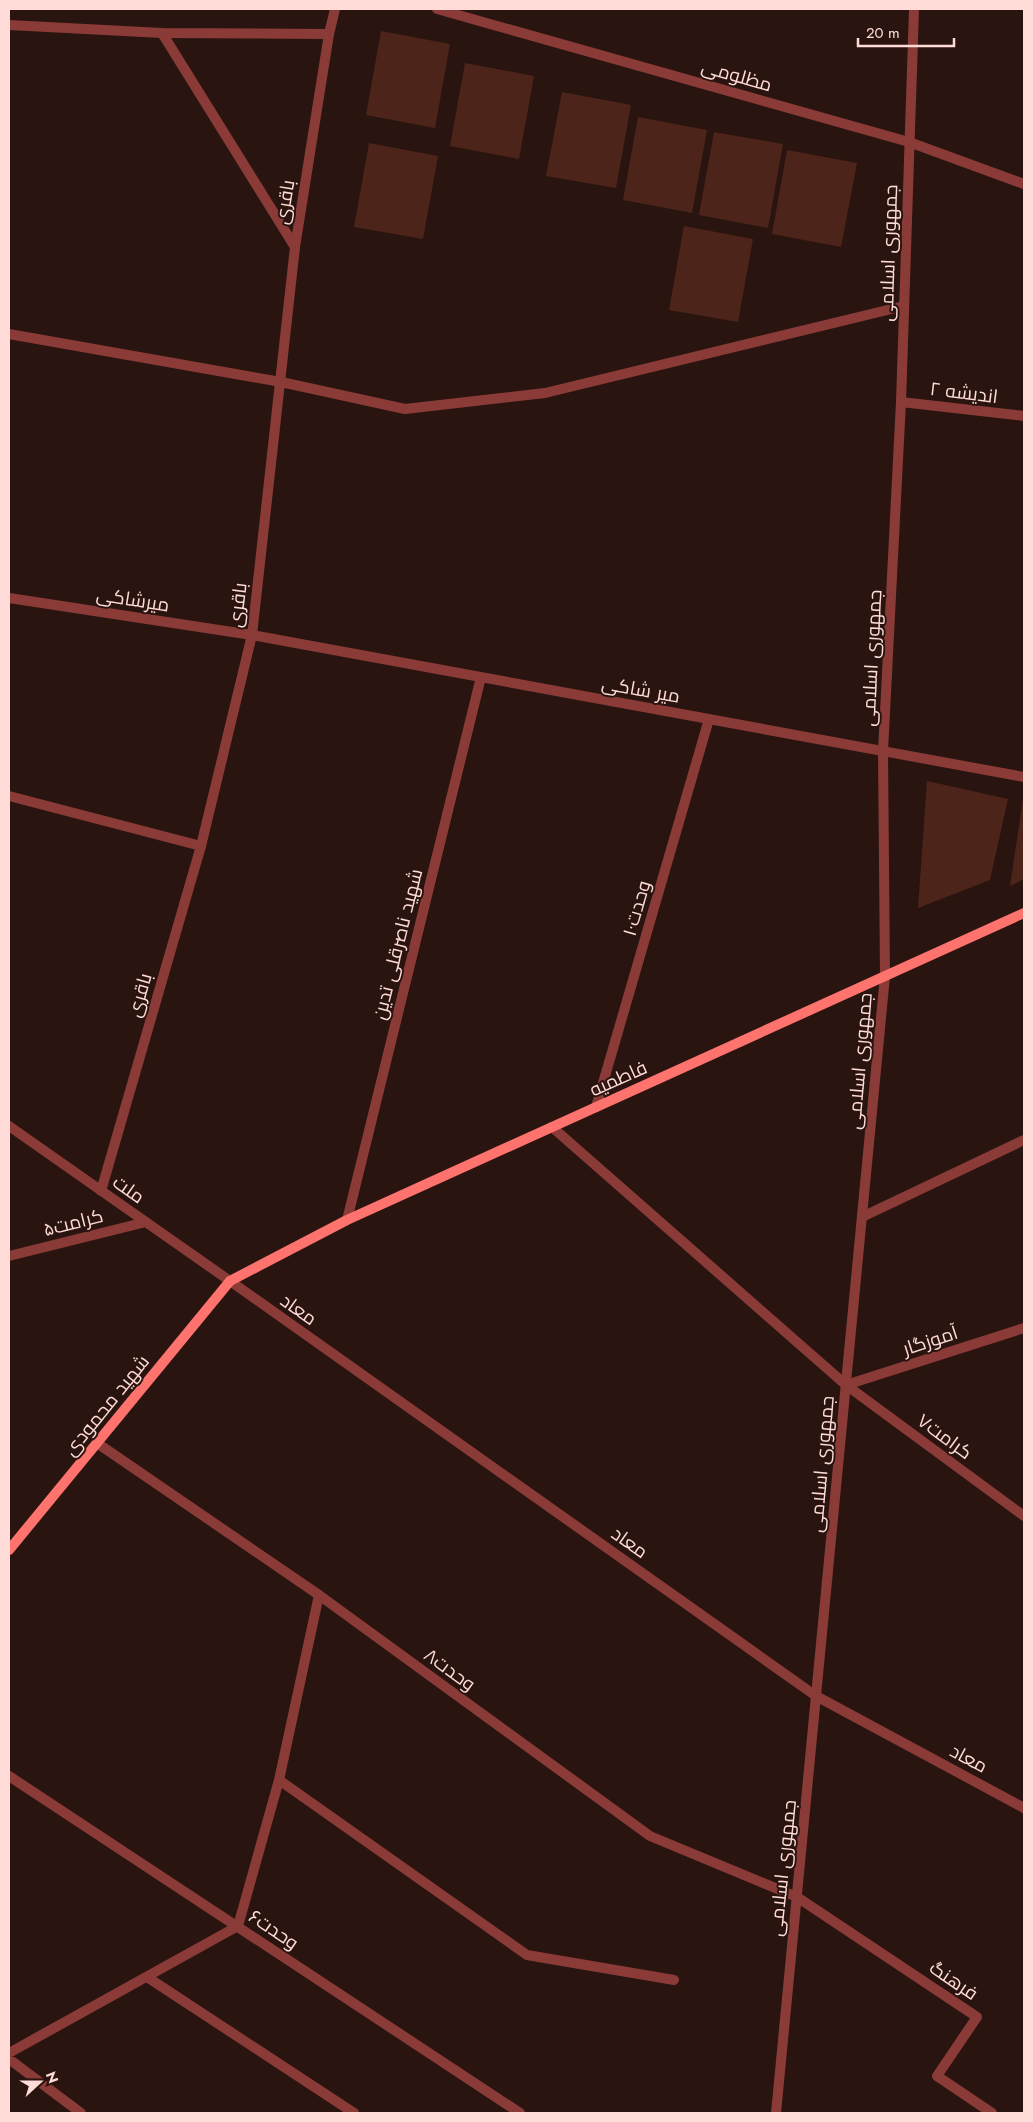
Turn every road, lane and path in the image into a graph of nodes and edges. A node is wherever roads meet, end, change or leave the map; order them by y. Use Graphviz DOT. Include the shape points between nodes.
graph roads {
  1 [pos="335,9"];
  2 [pos="437,9"];
  3 [pos="914,9"];
  4 [pos="9,25"];
  5 [pos="162,33"];
  6 [pos="329,34"];
  7 [pos="909,142"];
  8 [pos="1024,184"];
  9 [pos="295,247"];
  10 [pos="904,306"];
  11 [pos="9,334"];
  12 [pos="281,382"];
  13 [pos="900,402"];
  14 [pos="1024,416"];
  15 [pos="9,598"];
  16 [pos="252,635"];
  17 [pos="481,677"];
  18 [pos="709,719"];
  19 [pos="884,751"];
  20 [pos="1024,777"];
  21 [pos="9,796"];
  22 [pos="200,846"];
  23 [pos="1024,913"];
  24 [pos="885,976"];
  25 [pos="596,1107"];
  26 [pos="9,1126"];
  27 [pos="552,1127"];
  28 [pos="1024,1140"];
  29 [pos="101,1191"];
  30 [pos="862,1217"];
  31 [pos="347,1220"];
  32 [pos="146,1222"];
  33 [pos="9,1256"];
  34 [pos="230,1281"];
  35 [pos="1024,1328"];
  36 [pos="846,1385"];
  37 [pos="97,1443"];
  38 [pos="1024,1516"];
  39 [pos="9,1550"];
  40 [pos="320,1595"];
  41 [pos="816,1696"];
  42 [pos="9,1776"];
  43 [pos="279,1780"];
  44 [pos="1024,1808"];
  45 [pos="797,1897"];
  46 [pos="238,1926"];
  47 [pos="147,1977"];
  48 [pos="674,1980"];
  49 [pos="9,2053"];
  50 [pos="9,2059"];
  51 [pos="81,2113"];
  52 [pos="354,2113"];
  53 [pos="520,2113"];
  54 [pos="776,2113"];
  55 [pos="992,2113"];
  1 -- 6 [label="street, باقری"];
  2 -- 7 [label="street, مظلومی"];
  3 -- 7 [label="street, جمهوری اسلامی"];
  4 -- 5 [label="street"];
  5 -- 6 [label="street"];
  5 -- 9 [label="street"];
  6 -- 9 [label="street, باقری"];
  7 -- 8 [label="street, مظلومی"];
  7 -- 10 [label="street, جمهوری اسلامی"];
  9 -- 12 [label="street, باقری"];
  10 -- 12 [label="street" via="545,393 405,409"];
  10 -- 13 [label="street, جمهوری اسلامی"];
  11 -- 12 [label="street"];
  12 -- 16 [label="street, باقری"];
  13 -- 14 [label="street, اندیشه ۲"];
  13 -- 19 [label="street, جمهوری اسلامی"];
  15 -- 16 [label="street, میرشاکی"];
  16 -- 17 [label="street, میر شاکی"];
  16 -- 22 [label="street, باقری"];
  17 -- 18 [label="street, میر شاکی"];
  17 -- 31 [label="street, شهید ناصرقلی تدین"];
  18 -- 19 [label="street, میر شاکی"];
  18 -- 25 [label="street, وحدت۱۰"];
  19 -- 20 [label="street, میر شاکی"];
  19 -- 24 [label="street, جمهوری اسلامی"];
  21 -- 22 [label="street"];
  22 -- 29 [label="street, باقری"];
  23 -- 24 [label="main road, فاطمیه"];
  24 -- 25 [label="main road, فاطمیه"];
  24 -- 30 [label="street, جمهوری اسلامی"];
  25 -- 27 [label="main road, فاطمیه"];
  26 -- 29 [label="street, ملت"];
  27 -- 31 [label="main road, فاطمیه"];
  27 -- 36 [label="street, کرامت۷"];
  28 -- 30 [label="street"];
  29 -- 32 [label="street, ملت"];
  30 -- 36 [label="street, جمهوری اسلامی"];
  31 -- 34 [label="main road, فاطمیه"];
  32 -- 33 [label="street, کرامت۵"];
  32 -- 34 [label="street, ملت"];
  34 -- 37 [label="main road, شهید محمودی"];
  34 -- 41 [label="street, معاد"];
  35 -- 36 [label="street, آموزگار"];
  36 -- 38 [label="street, کرامت۷"];
  36 -- 41 [label="street, جمهوری اسلامی"];
  37 -- 39 [label="main road, شهید محمودی"];
  37 -- 40 [label="street, وحدت۸"];
  40 -- 43 [label="street"];
  40 -- 45 [label="street, وحدت۸" via="650,1836"];
  41 -- 44 [label="street, معاد"];
  41 -- 45 [label="street, جمهوری اسلامی"];
  42 -- 46 [label="street, وحدت۶"];
  43 -- 46 [label="street"];
  43 -- 48 [label="street" via="527,1955"];
  45 -- 54 [label="street, جمهوری اسلامی"];
  45 -- 55 [label="street, فرهنگ" via="977,2017 937,2076"];
  46 -- 47 [label="street"];
  46 -- 53 [label="street, وحدت۶"];
  47 -- 49 [label="street"];
  47 -- 52 [label="street"];
  50 -- 51 [label="street"];
}
